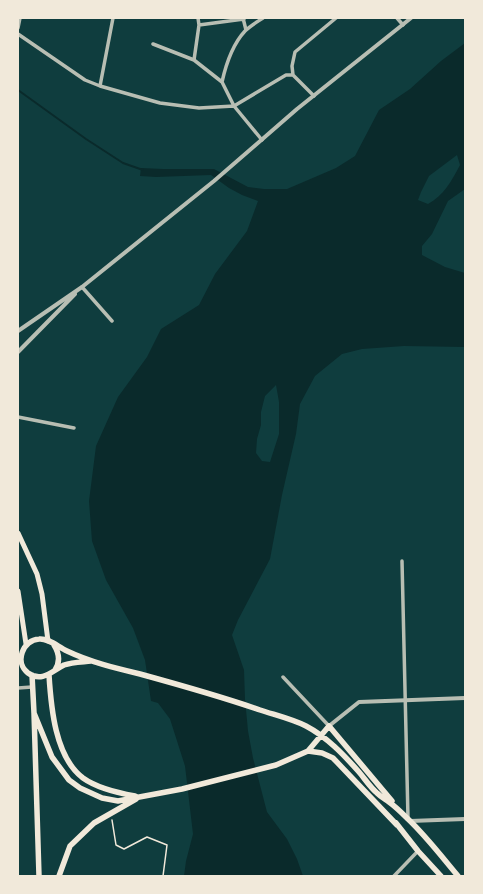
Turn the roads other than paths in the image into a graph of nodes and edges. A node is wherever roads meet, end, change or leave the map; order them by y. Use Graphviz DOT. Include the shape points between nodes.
graph roads {
  1 [pos="20,18"];
  2 [pos="113,18"];
  3 [pos="198,18"];
  4 [pos="263,18"];
  5 [pos="336,18"];
  6 [pos="397,18"];
  7 [pos="411,18"];
  8 [pos="243,19"];
  9 [pos="199,25"];
  10 [pos="403,25"];
  11 [pos="18,28"];
  12 [pos="246,30"];
  13 [pos="18,34"];
  14 [pos="153,44"];
  15 [pos="194,60"];
  16 [pos="293,75"];
  17 [pos="222,82"];
  18 [pos="100,86"];
  19 [pos="314,96"];
  20 [pos="234,106"];
  21 [pos="262,140"];
  22 [pos="82,287"];
  23 [pos="112,321"];
  24 [pos="18,331"];
  25 [pos="18,352"];
  26 [pos="18,417"];
  27 [pos="74,428"];
  28 [pos="18,533"];
  29 [pos="402,561"];
  30 [pos="18,591"];
  31 [pos="48,641"];
  32 [pos="26,644"];
  33 [pos="54,644"];
  34 [pos="93,662"];
  35 [pos="51,674"];
  36 [pos="32,675"];
  37 [pos="284,677"];
  38 [pos="32,687"];
  39 [pos="18,688"];
  40 [pos="465,698"];
  41 [pos="406,700"];
  42 [pos="34,713"];
  43 [pos="329,726"];
  44 [pos="308,752"];
  45 [pos="377,793"];
  46 [pos="140,797"];
  47 [pos="407,818"];
  48 [pos="465,819"];
  49 [pos="397,825"];
  50 [pos="418,851"];
  51 [pos="39,876"];
  52 [pos="59,876"];
  53 [pos="394,876"];
  54 [pos="441,876"];
  55 [pos="458,876"];
  1 -- 11 [label="street"];
  2 -- 18 [label="street"];
  3 -- 9 [label="street"];
  4 -- 12 [label="street"];
  5 -- 16 [label="street" via="295,52"];
  6 -- 10 [label="street"];
  7 -- 10 [label="street"];
  8 -- 9 [label="street"];
  8 -- 12 [label="street"];
  9 -- 15 [label="street"];
  10 -- 19 [label="street"];
  12 -- 17 [label="street" via="234,45"];
  13 -- 18 [label="street" via="85,80"];
  14 -- 15 [label="street"];
  15 -- 17 [label="street"];
  16 -- 19 [label="street"];
  16 -- 20 [label="street" via="286,76"];
  17 -- 20 [label="street"];
  18 -- 20 [label="street" via="160,103 199,108"];
  19 -- 21 [label="street"];
  20 -- 21 [label="street"];
  21 -- 22 [label="street"];
  22 -- 23 [label="street"];
  22 -- 24 [label="street"];
  22 -- 25 [label="street"];
  26 -- 27 [label="street"];
  28 -- 31 [label="main road" via="37,574"];
  29 -- 41 [label="street"];
  30 -- 32 [label="main road"];
  31 -- 32 [label="main road" via="40,639"];
  31 -- 33 [label="main road"];
  32 -- 36 [label="main road" via="22,650 22,665"];
  33 -- 34 [label="main road"];
  33 -- 35 [label="main road" via="59,658"];
  34 -- 35 [label="main road" via="65,665"];
  34 -- 45 [label="main road" via="199,690 306,726 328,740"];
  35 -- 36 [label="main road" via="40,677"];
  35 -- 46 [label="main road" via="51,709 60,745 72,767 82,778 96,785"];
  36 -- 38 [label="main road"];
  37 -- 43 [label="street"];
  38 -- 39 [label="street"];
  38 -- 42 [label="main road"];
  40 -- 41 [label="street"];
  41 -- 43 [label="street" via="359,702"];
  41 -- 47 [label="street"];
  42 -- 46 [label="main road" via="52,757 69,780 102,798 118,801"];
  42 -- 51 [label="main road"];
  43 -- 44 [label="main road"];
  43 -- 47 [label="main road"];
  44 -- 46 [label="main road" via="276,765"];
  44 -- 49 [label="main road" via="322,753 333,758"];
  45 -- 47 [label="main road"];
  45 -- 49 [label="main road"];
  46 -- 52 [label="main road" via="94,823 70,846"];
  47 -- 48 [label="street"];
  47 -- 55 [label="main road"];
  49 -- 50 [label="main road"];
  50 -- 53 [label="street"];
  50 -- 54 [label="main road"];
}
